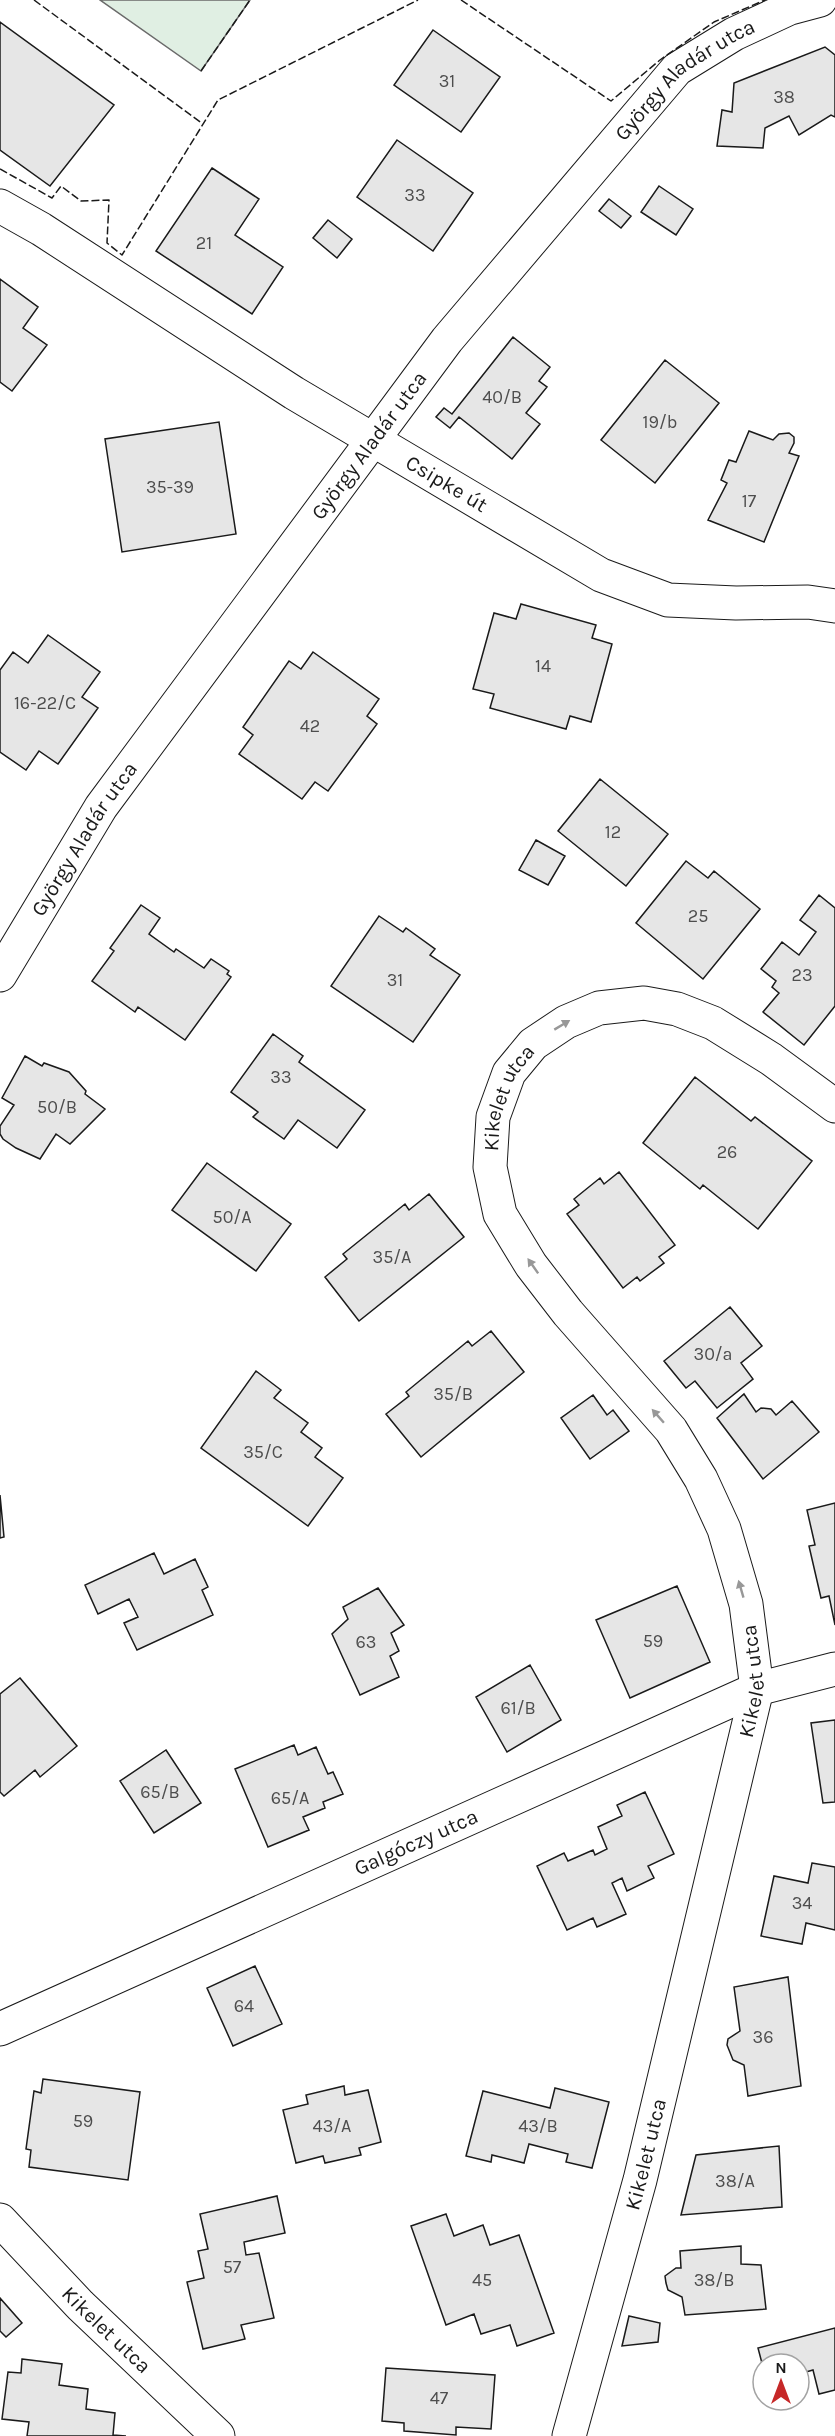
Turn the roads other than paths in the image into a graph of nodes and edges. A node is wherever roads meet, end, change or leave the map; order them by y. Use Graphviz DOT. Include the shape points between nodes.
graph roads {
  1 [pos="820,0"];
  2 [pos="0,206"];
  3 [pos="374,441"];
  4 [pos="835,606"];
  5 [pos="0,975"];
  6 [pos="835,1106"];
  7 [pos="835,1669"];
  8 [pos="757,1689"];
  9 [pos="0,2029"];
  10 [pos="0,2220"];
  11 [pos="218,2436"];
  12 [pos="568,2436"];
  1 -- 3 [label="street, György Aladár utca" via="790,8 734,34 677,69 447,340"];
  2 -- 3 [label="street, Csipke út"];
  3 -- 4 [label="street, Csipke út" via="601,575 668,600 808,602"];
  3 -- 5 [label="street, György Aladár utca" via="101,807"];
  8 -- 6 [label="street, Kikelet utca, one-way" via="746,1604 724,1529 671,1431 568,1313 531,1265 500,1214 490,1167 493,1117 509,1073 533,1044 566,1022 599,1008 644,1003 677,1009 713,1023"];
  7 -- 8 [label="street, Galgóczy utca"];
  8 -- 9 [label="street, Galgóczy utca"];
  8 -- 12 [label="street, Kikelet utca" via="640,2180"];
  10 -- 11 [label="street, Kikelet utca" via="80,2304"];
}
